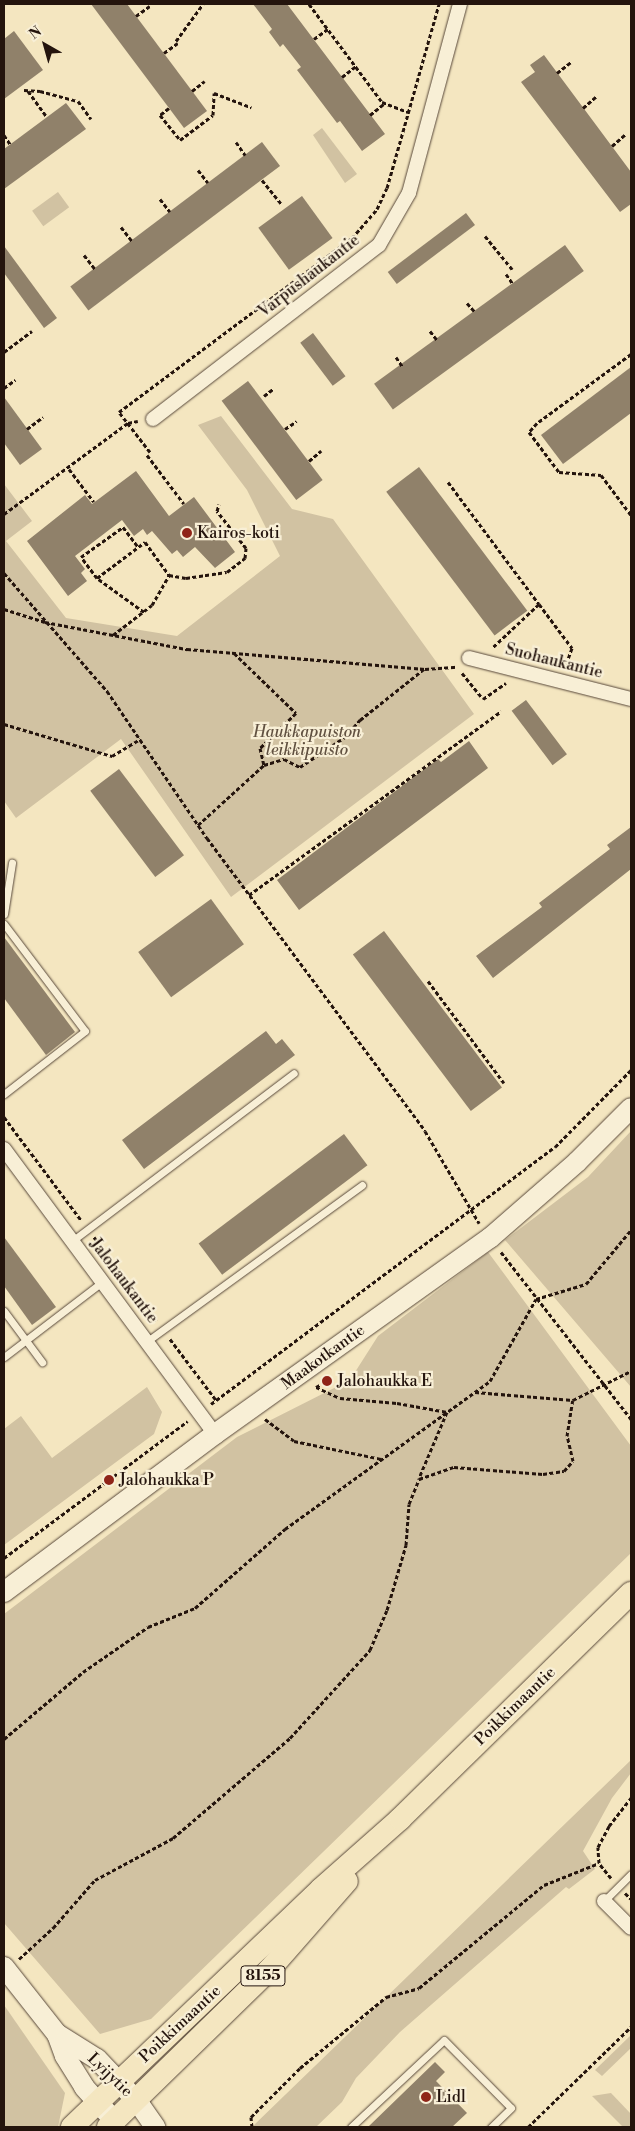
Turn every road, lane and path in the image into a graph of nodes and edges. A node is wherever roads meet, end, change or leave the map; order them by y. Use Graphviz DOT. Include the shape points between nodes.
graph roads {
  1 [pos="202,4"];
  2 [pos="309,4"];
  3 [pos="438,4"];
  4 [pos="460,4"];
  5 [pos="150,6"];
  6 [pos="136,16"];
  7 [pos="328,29"];
  8 [pos="314,39"];
  9 [pos="164,53"];
  10 [pos="570,62"];
  11 [pos="356,66"];
  12 [pos="557,73"];
  13 [pos="342,77"];
  14 [pos="205,81"];
  15 [pos="192,91"];
  16 [pos="597,96"];
  17 [pos="385,103"];
  18 [pos="251,107"];
  19 [pos="169,108"];
  20 [pos="583,108"];
  21 [pos="408,112"];
  22 [pos="370,115"];
  23 [pos="47,117"];
  24 [pos="91,119"];
  25 [pos="626,134"];
  26 [pos="4,135"];
  27 [pos="236,142"];
  28 [pos="10,144"];
  29 [pos="612,146"];
  30 [pos="245,155"];
  31 [pos="198,170"];
  32 [pos="262,180"];
  33 [pos="208,183"];
  34 [pos="160,199"];
  35 [pos="282,205"];
  36 [pos="170,212"];
  37 [pos="121,227"];
  38 [pos="485,236"];
  39 [pos="132,241"];
  40 [pos="84,255"];
  41 [pos="95,269"];
  42 [pos="512,270"];
  43 [pos="506,274"];
  44 [pos="513,284"];
  45 [pos="468,303"];
  46 [pos="475,312"];
  47 [pos="32,331"];
  48 [pos="430,331"];
  49 [pos="437,340"];
  50 [pos="4,352"];
  51 [pos="631,354"];
  52 [pos="396,357"];
  53 [pos="402,366"];
  54 [pos="15,380"];
  55 [pos="4,388"];
  56 [pos="273,389"];
  57 [pos="264,396"];
  58 [pos="43,416"];
  59 [pos="153,419"];
  60 [pos="297,421"];
  61 [pos="128,423"];
  62 [pos="27,429"];
  63 [pos="285,429"];
  64 [pos="321,451"];
  65 [pos="309,461"];
  66 [pos="69,469"];
  67 [pos="448,482"];
  68 [pos="94,502"];
  69 [pos="184,504"];
  70 [pos="219,504"];
  71 [pos="4,514"];
  72 [pos="631,516"];
  73 [pos="138,547"];
  74 [pos="4,573"];
  75 [pos="169,575"];
  76 [pos="97,578"];
  77 [pos="539,604"];
  78 [pos="4,609"];
  79 [pos="144,612"];
  80 [pos="45,622"];
  81 [pos="113,635"];
  82 [pos="493,648"];
  83 [pos="234,653"];
  84 [pos="469,658"];
  85 [pos="565,667"];
  86 [pos="425,669"];
  87 [pos="631,698"];
  88 [pos="501,711"];
  89 [pos="4,724"];
  90 [pos="140,740"];
  91 [pos="264,765"];
  92 [pos="198,825"];
  93 [pos="12,863"];
  94 [pos="249,895"];
  95 [pos="4,914"];
  96 [pos="4,924"];
  97 [pos="428,981"];
  98 [pos="631,1070"];
  99 [pos="294,1073"];
  100 [pos="504,1083"];
  101 [pos="4,1094"];
  102 [pos="631,1108"];
  103 [pos="4,1117"];
  104 [pos="4,1149"];
  105 [pos="362,1185"];
  106 [pos="470,1211"];
  107 [pos="87,1229"];
  108 [pos="631,1230"];
  109 [pos="490,1238"];
  110 [pos="72,1241"];
  111 [pos="102,1282"];
  112 [pos="536,1299"];
  113 [pos="4,1311"];
  114 [pos="164,1330"];
  115 [pos="26,1340"];
  116 [pos="146,1342"];
  117 [pos="4,1357"];
  118 [pos="42,1362"];
  119 [pos="631,1371"];
  120 [pos="603,1386"];
  121 [pos="316,1387"];
  122 [pos="475,1392"];
  123 [pos="216,1400"];
  124 [pos="573,1400"];
  125 [pos="199,1412"];
  126 [pos="446,1412"];
  127 [pos="262,1417"];
  128 [pos="631,1419"];
  129 [pos="215,1434"];
  130 [pos="382,1459"];
  131 [pos="418,1479"];
  132 [pos="4,1558"];
  133 [pos="4,1592"];
  134 [pos="631,1593"];
  135 [pos="4,1739"];
  136 [pos="631,1798"];
  137 [pos="400,1820"];
  138 [pos="599,1863"];
  139 [pos="631,1874"];
  140 [pos="618,1887"];
  141 [pos="631,1899"];
  142 [pos="604,1901"];
  143 [pos="631,1928"];
  144 [pos="5,1968"];
  145 [pos="631,2027"];
  146 [pos="57,2034"];
  147 [pos="120,2081"];
  148 [pos="137,2101"];
  149 [pos="97,2102"];
  150 [pos="114,2125"];
  151 [pos="72,2127"];
  152 [pos="155,2127"];
  153 [pos="252,2127"];
  154 [pos="351,2127"];
  155 [pos="491,2127"];
  156 [pos="528,2127"];
  1 -- 9 [label="path" via="177,42"];
  2 -- 7 [label="path"];
  3 -- 21 [label="path"];
  4 -- 59 [label="street, Varpushaukantie" via="409,194 379,245"];
  5 -- 6 [label="path"];
  7 -- 8 [label="path"];
  7 -- 11 [label="path"];
  10 -- 12 [label="path"];
  11 -- 13 [label="path"];
  11 -- 17 [label="path"];
  14 -- 15 [label="path"];
  16 -- 20 [label="path"];
  17 -- 21 [label="path"];
  17 -- 22 [label="path"];
  18 -- 19 [label="path" via="214,93 213,115 180,140 160,115"];
  21 -- 61 [label="path" via="387,188 366,226 119,412"];
  23 -- 24 [label="path" via="26,90 78,101"];
  25 -- 29 [label="path"];
  26 -- 28 [label="path"];
  27 -- 30 [label="path"];
  31 -- 33 [label="path"];
  32 -- 35 [label="path"];
  34 -- 36 [label="path"];
  37 -- 39 [label="path"];
  38 -- 42 [label="path"];
  40 -- 41 [label="path"];
  43 -- 44 [label="path"];
  45 -- 46 [label="path"];
  47 -- 50 [label="path"];
  48 -- 49 [label="path"];
  51 -- 72 [label="path" via="529,432 559,472 601,475"];
  52 -- 53 [label="path"];
  54 -- 55 [label="path"];
  56 -- 57 [label="path"];
  58 -- 62 [label="path"];
  59 -- 61 [label="path"];
  60 -- 63 [label="path"];
  61 -- 66 [label="path"];
  61 -- 69 [label="path"];
  64 -- 65 [label="path"];
  66 -- 68 [label="path"];
  66 -- 71 [label="path"];
  67 -- 77 [label="path"];
  70 -- 75 [label="path" via="218,511 246,548 245,558 219,575 186,578"];
  73 -- 75 [label="path" via="145,542"];
  73 -- 76 [label="path"];
  73 -- 76 [label="path" via="123,527 81,557"];
  74 -- 80 [label="path"];
  75 -- 79 [label="path" via="152,606"];
  76 -- 79 [label="path"];
  77 -- 82 [label="path"];
  77 -- 85 [label="path" via="572,648"];
  78 -- 80 [label="path"];
  79 -- 81 [label="path"];
  80 -- 81 [label="path"];
  80 -- 90 [label="path" via="107,691"];
  81 -- 83 [label="path" via="188,649"];
  83 -- 86 [label="path"];
  83 -- 91 [label="path" via="296,713 260,748"];
  84 -- 86 [label="path" via="451,669"];
  84 -- 87 [label="street, Suohaukantie"];
  86 -- 91 [label="path" via="360,720 345,737 300,766 284,759"];
  88 -- 94 [label="path"];
  89 -- 90 [label="path" via="112,756"];
  90 -- 92 [label="path"];
  91 -- 92 [label="path"];
  92 -- 94 [label="path"];
  93 -- 95 [label="lane"];
  94 -- 106 [label="path" via="425,1130"];
  96 -- 101 [label="lane" via="85,1031"];
  97 -- 100 [label="path"];
  98 -- 106 [label="path" via="555,1147"];
  99 -- 107 [label="lane"];
  102 -- 109 [label="street, Maakotkantie"];
  103 -- 107 [label="path"];
  104 -- 110 [label="street, Jalohaukantie"];
  105 -- 114 [label="lane"];
  106 -- 109 [label="path"];
  106 -- 123 [label="path"];
  107 -- 110 [label="lane"];
  107 -- 114 [label="path"];
  108 -- 112 [label="path" via="586,1284"];
  109 -- 112 [label="path"];
  109 -- 129 [label="street, Maakotkantie"];
  110 -- 111 [label="street, Jalohaukantie"];
  111 -- 115 [label="lane"];
  111 -- 116 [label="street, Jalohaukantie"];
  112 -- 120 [label="path"];
  112 -- 122 [label="path" via="490,1381"];
  113 -- 115 [label="lane"];
  114 -- 116 [label="lane"];
  114 -- 123 [label="path"];
  115 -- 117 [label="lane"];
  115 -- 118 [label="lane"];
  116 -- 125 [label="street, Jalohaukantie"];
  119 -- 120 [label="path"];
  120 -- 124 [label="path"];
  120 -- 128 [label="path"];
  121 -- 126 [label="path" via="340,1398 397,1403"];
  122 -- 124 [label="path"];
  122 -- 126 [label="path"];
  123 -- 125 [label="path"];
  124 -- 131 [label="path" via="567,1436 573,1461 564,1471 543,1474 454,1467"];
  125 -- 129 [label="street, Jalohaukantie"];
  125 -- 132 [label="path"];
  126 -- 130 [label="path"];
  126 -- 131 [label="path"];
  127 -- 130 [label="path" via="294,1440"];
  129 -- 133 [label="street, Maakotkantie"];
  130 -- 135 [label="path" via="285,1529 194,1608 148,1627 83,1672"];
  131 -- 144 [label="path" via="409,1504 406,1545 387,1610 370,1650 290,1738 173,1838 95,1880 53,1928"];
  134 -- 137 [label="main road, Poikkimaantie / 8155"];
  136 -- 138 [label="path" via="609,1826 598,1847"];
  137 -- 147 [label="main road, Poikkimaantie / 8155" via="321,1889"];
  137 -- 148 [label="main road, Poikkimaantie / 8155" via="269,1970"];
  138 -- 140 [label="path"];
  138 -- 153 [label="path" via="544,1884 419,1988 386,1997 300,2068 251,2117"];
  139 -- 140 [label="lane"];
  140 -- 141 [label="path"];
  140 -- 142 [label="lane"];
  142 -- 143 [label="street"];
  144 -- 146 [label="street, Lyijytie"];
  145 -- 156 [label="path"];
  146 -- 147 [label="street, Lyijytie" via="97,2059"];
  146 -- 149 [label="street, Lyijytie" via="66,2056"];
  147 -- 148 [label="street, Lyijytie"];
  147 -- 149 [label="main road, Poikkimaantie / 8155"];
  148 -- 150 [label="main road, Poikkimaantie / 8155"];
  148 -- 152 [label="street, Lyijytie"];
  149 -- 150 [label="street, Lyijytie"];
  149 -- 151 [label="main road, Poikkimaantie / 8155"];
  154 -- 155 [label="lane" via="444,2040 511,2108"];
}
